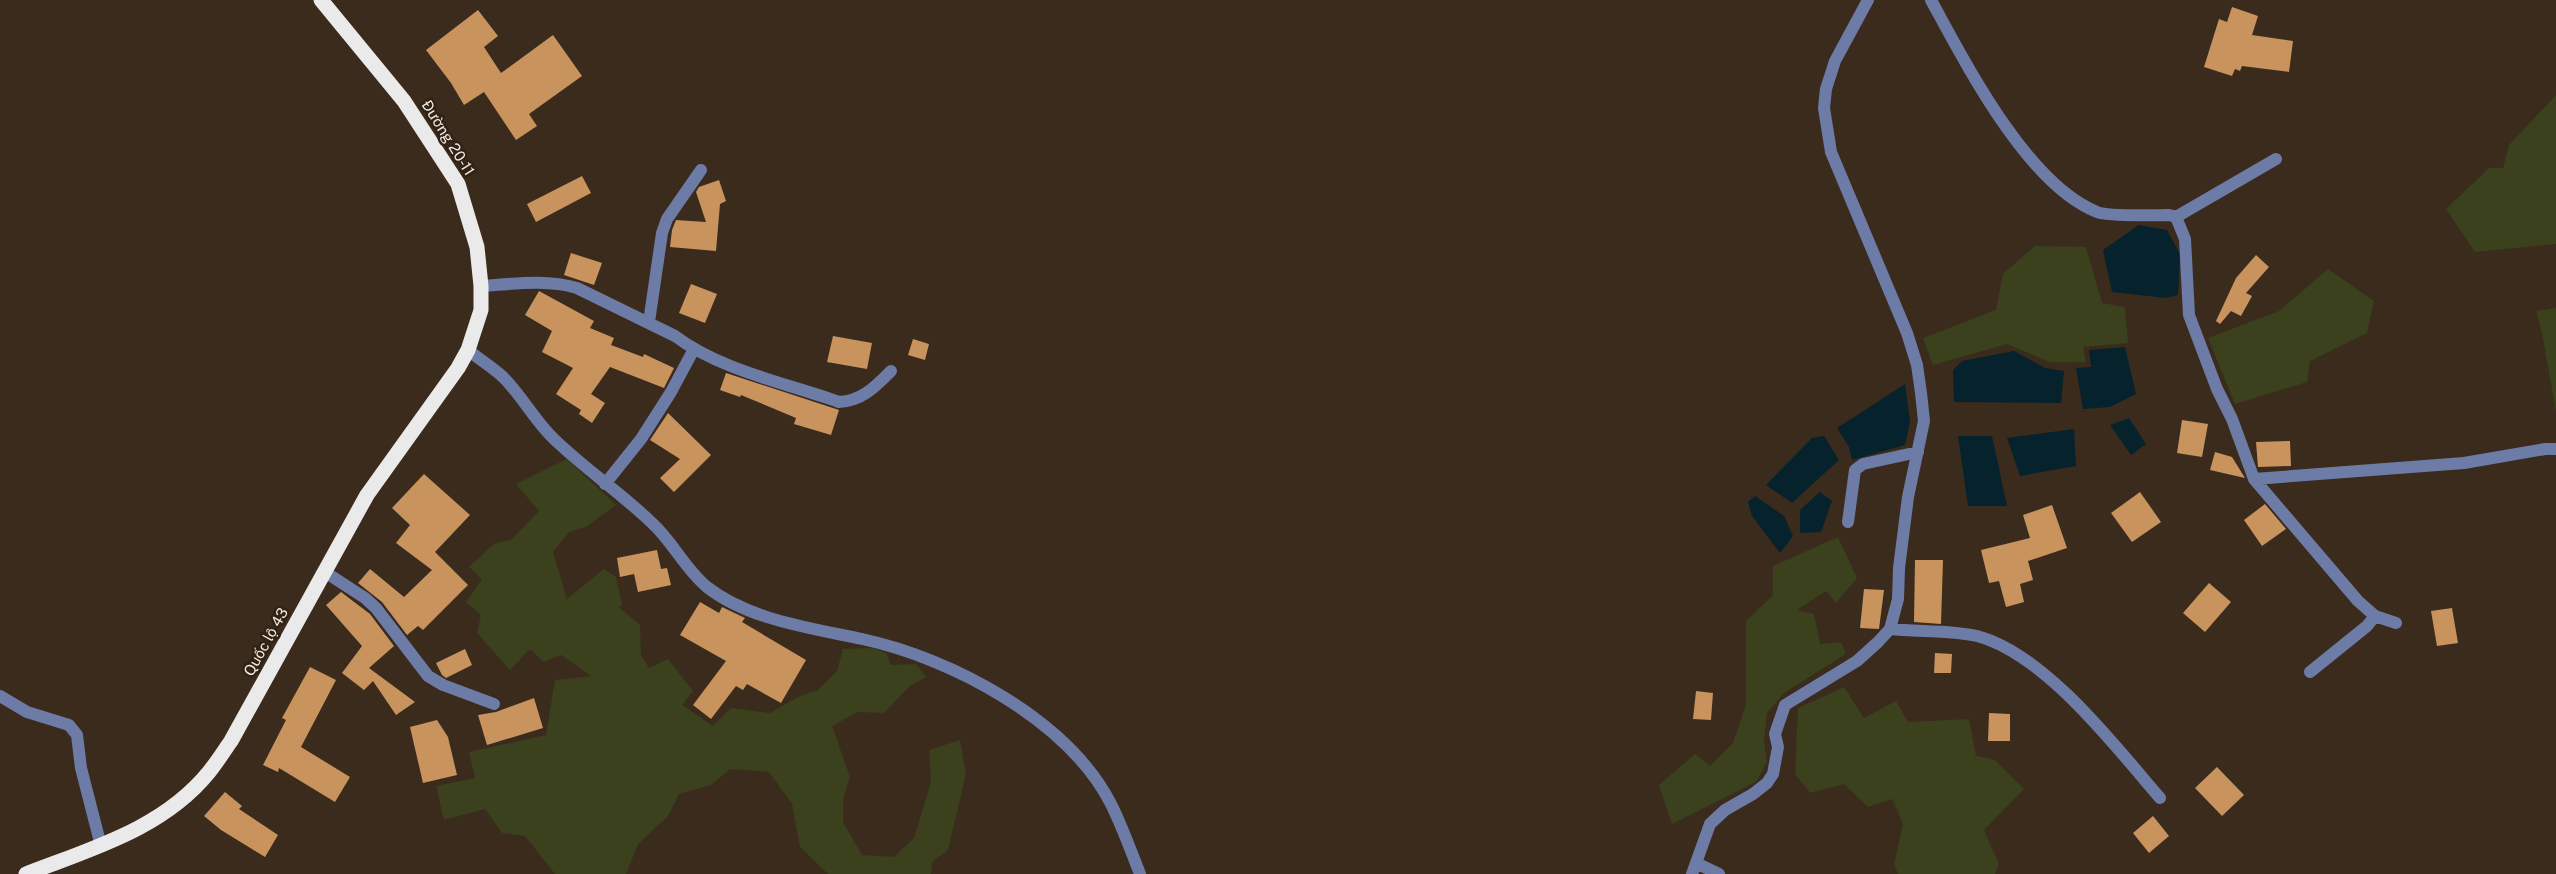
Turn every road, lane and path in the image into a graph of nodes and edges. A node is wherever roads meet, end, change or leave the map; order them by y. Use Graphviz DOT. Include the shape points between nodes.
graph roads {
  1 [pos="321,0"];
  2 [pos="1868,0"];
  3 [pos="1931,0"];
  4 [pos="2276,159"];
  5 [pos="701,170"];
  6 [pos="2176,217"];
  7 [pos="481,286"];
  8 [pos="649,322"];
  9 [pos="694,349"];
  10 [pos="468,350"];
  11 [pos="891,371"];
  12 [pos="2556,450"];
  13 [pos="1918,452"];
  14 [pos="2254,479"];
  15 [pos="605,484"];
  16 [pos="1848,522"];
  17 [pos="325,572"];
  18 [pos="2375,616"];
  19 [pos="2396,623"];
  20 [pos="1890,629"];
  21 [pos="2310,672"];
  22 [pos="0,696"];
  23 [pos="494,704"];
  24 [pos="2160,798"];
  25 [pos="101,846"];
  26 [pos="1694,869"];
  27 [pos="26,874"];
  28 [pos="1140,874"];
  29 [pos="1719,874"];
  1 -- 7 [label="highway, Đường 20-11" via="393,86 458,184 477,248"];
  2 -- 13 [label="street" via="1836,61 1826,89 1826,136 1907,333 1916,365 1924,421"];
  3 -- 6 [label="street" via="2013,138 2045,175 2076,200 2099,213"];
  4 -- 6 [label="street"];
  5 -- 8 [label="street" via="667,219 662,233"];
  6 -- 14 [label="street" via="2185,239 2189,315"];
  7 -- 8 [label="street" via="562,283"];
  7 -- 10 [label="highway, Đường 20-11" via="481,310"];
  8 -- 9 [label="street"];
  9 -- 11 [label="street" via="719,362 839,402 850,402 870,392"];
  9 -- 15 [label="street" via="641,439"];
  10 -- 15 [label="street" via="504,378 551,436"];
  10 -- 17 [label="highway, Quốc lộ 43" via="367,495"];
  12 -- 14 [label="street" via="2544,449 2464,463"];
  13 -- 16 [label="street" via="1863,464 1855,470"];
  13 -- 20 [label="street" via="1908,497 1898,599"];
  14 -- 18 [label="street" via="2358,601"];
  15 -- 28 [label="street" via="654,524 707,586 731,603 821,631 888,645 990,688 1043,724 1089,772 1110,803"];
  17 -- 23 [label="street" via="376,608 428,676"];
  17 -- 25 [label="highway, Quốc lộ 43" via="231,741 208,773 160,816"];
  18 -- 19 [label="street"];
  18 -- 21 [label="street"];
  20 -- 24 [label="street" via="1967,634 2014,651 2082,711"];
  20 -- 26 [label="street" via="1857,661 1785,705 1775,734 1778,747 1773,774 1754,794 1725,810 1710,824"];
  22 -- 25 [label="street" via="27,712 69,725 76,735"];
  25 -- 27 [label="highway, Quốc lộ 43"];
  26 -- 29 [label="street"];
}
